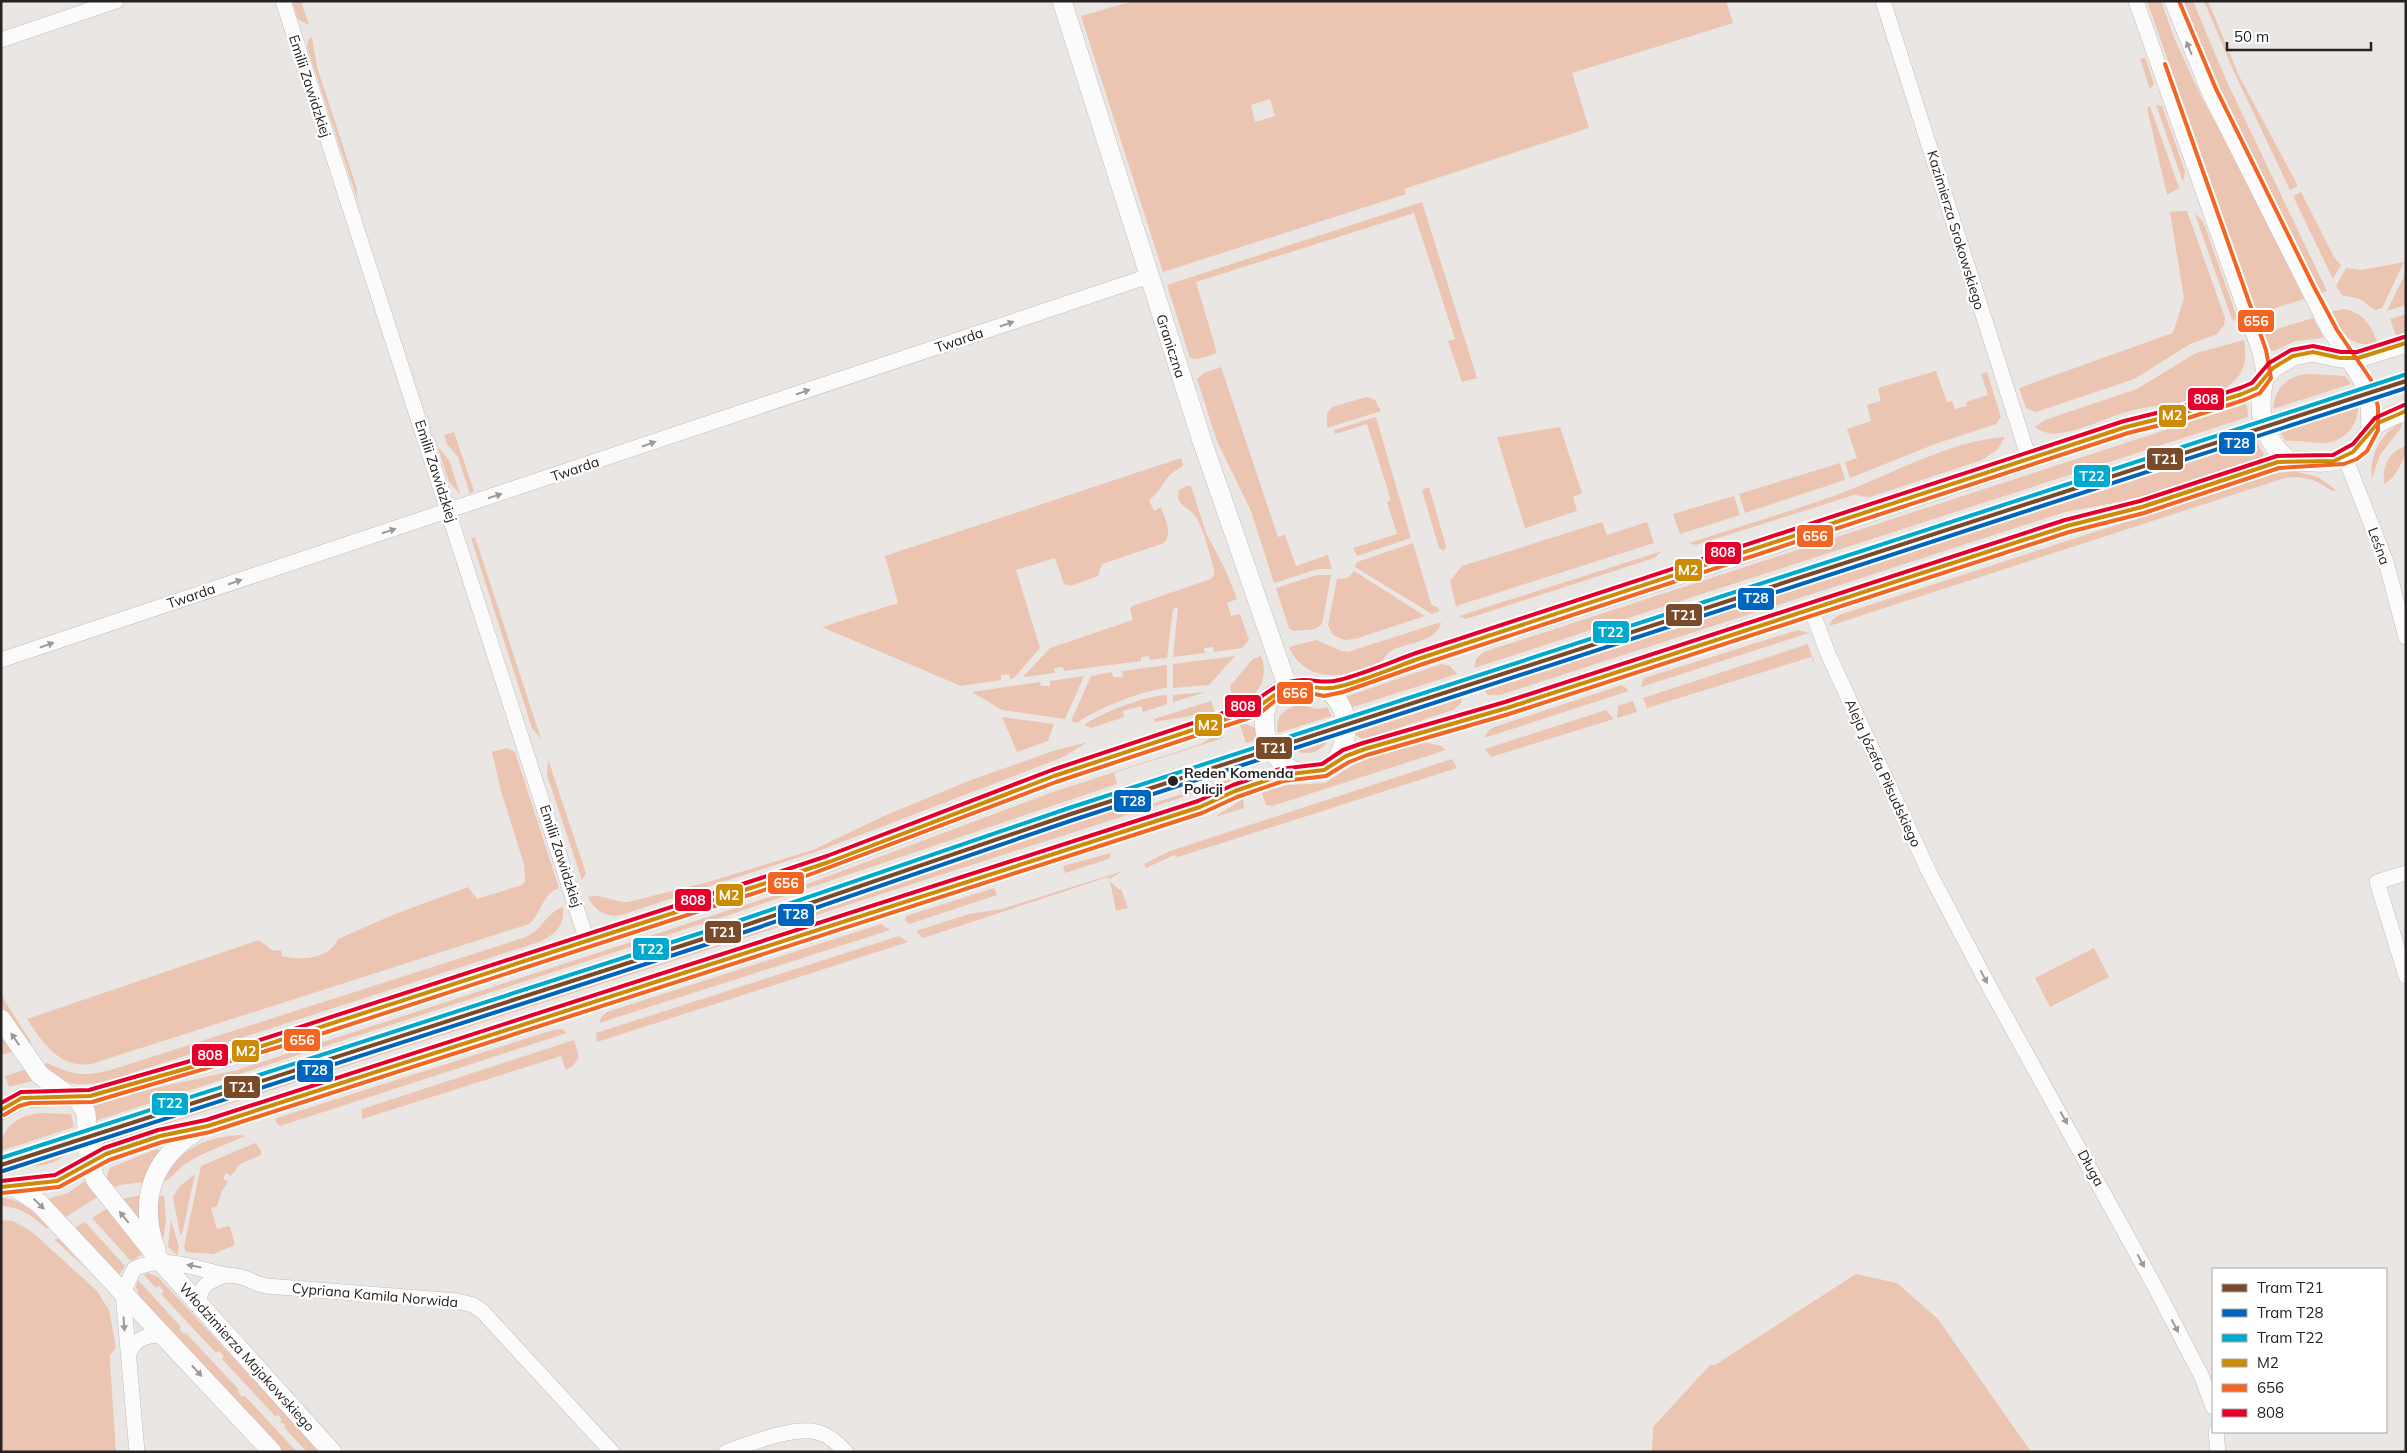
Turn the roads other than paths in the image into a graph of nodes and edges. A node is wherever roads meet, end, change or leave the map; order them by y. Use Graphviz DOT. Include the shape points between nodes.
graph roads {
  1 [pos="116,1"];
  2 [pos="283,1"];
  3 [pos="1062,1"];
  4 [pos="1883,1"];
  5 [pos="2136,1"];
  6 [pos="2172,1"];
  7 [pos="1,40"];
  8 [pos="1149,276"];
  9 [pos="2406,343"];
  10 [pos="2348,358"];
  11 [pos="2264,378"];
  12 [pos="2406,411"];
  13 [pos="2370,434"];
  14 [pos="2345,457"];
  15 [pos="2029,459"];
  16 [pos="2288,460"];
  17 [pos="449,511"];
  18 [pos="1811,609"];
  19 [pos="2406,637"];
  20 [pos="1,660"];
  21 [pos="1288,688"];
  22 [pos="1327,689"];
  23 [pos="1269,699"];
  24 [pos="1336,762"];
  25 [pos="1297,773"];
  26 [pos="2406,873"];
  27 [pos="1961,934"];
  28 [pos="587,941"];
  29 [pos="2406,976"];
  30 [pos="1,1019"];
  31 [pos="75,1098"];
  32 [pos="1,1110"];
  33 [pos="208,1126"];
  34 [pos="89,1161"];
  35 [pos="6,1185"];
  36 [pos="162,1262"];
  37 [pos="226,1275"];
  38 [pos="123,1293"];
  39 [pos="200,1306"];
  40 [pos="164,1335"];
  41 [pos="130,1354"];
  42 [pos="2211,1401"];
  43 [pos="2216,1433"];
  44 [pos="137,1452"];
  45 [pos="272,1452"];
  46 [pos="332,1452"];
  47 [pos="612,1452"];
  48 [pos="726,1452"];
  49 [pos="846,1452"];
  50 [pos="2218,1452"];
  1 -- 7 [label="street"];
  2 -- 17 [label="street, Emilii Zawidzkiej"];
  3 -- 8 [label="street, Graniczna"];
  4 -- 15 [label="street, Kazimierza Srokowskiego"];
  5 -- 11 [label="street" via="2260,352"];
  10 -- 6 [label="street, one-way" via="2328,328 2209,92"];
  17 -- 8 [label="street, Twarda, one-way"];
  8 -- 21 [label="street, Graniczna" via="1202,441"];
  9 -- 10 [label="street" via="2358,358"];
  10 -- 11 [label="street" via="2321,353 2300,354 2278,364"];
  10 -- 13 [label="street" via="2360,373 2369,393"];
  11 -- 15 [label="street" via="2256,388 2242,394"];
  11 -- 16 [label="street" via="2260,408 2262,423 2272,444"];
  12 -- 13 [label="street" via="2378,424"];
  13 -- 14 [label="street" via="2361,446"];
  14 -- 16 [label="street" via="2326,462"];
  14 -- 19 [label="street, Leśna" via="2386,562"];
  15 -- 22 [label="street"];
  16 -- 18 [label="street" via="2134,509 2067,526"];
  20 -- 17 [label="street, Twarda, one-way"];
  17 -- 28 [label="street, Emilii Zawidzkiej"];
  18 -- 24 [label="street" via="1508,708 1365,749"];
  18 -- 27 [label="street, Aleja Józefa Piłsudskiego" via="1829,656"];
  21 -- 22 [label="street"];
  21 -- 23 [label="street"];
  22 -- 24 [label="street" via="1340,703 1346,718 1344,743"];
  23 -- 25 [label="street" via="1264,719 1267,740 1276,755"];
  23 -- 28 [label="street" via="1253,711 1054,776 813,867"];
  24 -- 25 [label="street" via="1318,771"];
  25 -- 33 [label="street" via="1273,778 1200,807"];
  26 -- 29 [label="street" via="2377,882"];
  27 -- 42 [label="street, Długa, one-way" via="2118,1218"];
  28 -- 31 [label="street" via="234,1056"];
  31 -- 30 [label="street, one-way" via="40,1075"];
  31 -- 32 [label="street" via="29,1097"];
  31 -- 34 [label="street" via="87,1120"];
  33 -- 34 [label="street" via="154,1138"];
  33 -- 36 [label="street" via="172,1149 150,1188 148,1221"];
  34 -- 35 [label="street" via="57,1181"];
  36 -- 34 [label="street, Włodzimierza Majakowskiego, one-way" via="95,1179"];
  35 -- 38 [label="street, one-way" via="39,1203"];
  37 -- 36 [label="street, Cypriana Kamila Norwida, one-way" via="197,1266"];
  36 -- 38 [label="street" via="134,1270"];
  36 -- 39 [label="street, Włodzimierza Majakowskiego"];
  37 -- 39 [label="street" via="201,1289 198,1296"];
  37 -- 47 [label="street, Cypriana Kamila Norwida" via="267,1286 457,1301 473,1305"];
  38 -- 40 [label="street"];
  38 -- 41 [label="street, one-way" via="125,1336"];
  39 -- 46 [label="street, Włodzimierza Majakowskiego"];
  40 -- 41 [label="street" via="144,1337 132,1346"];
  40 -- 45 [label="street, one-way"];
  41 -- 44 [label="street"];
  43 -- 50 [label="street"];
  48 -- 49 [label="street" via="804,1430 832,1438"];
}
